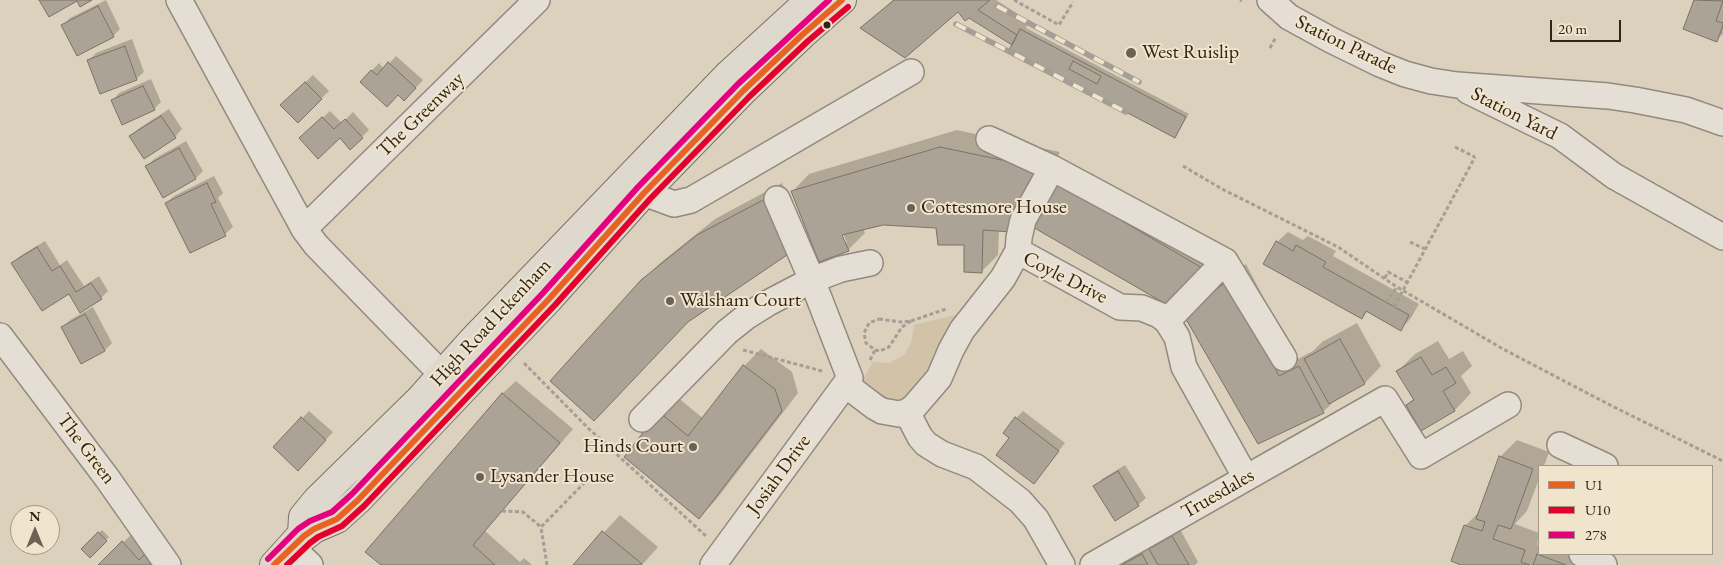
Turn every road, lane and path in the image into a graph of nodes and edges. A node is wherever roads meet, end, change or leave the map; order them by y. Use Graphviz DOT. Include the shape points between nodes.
graph roads {
  1 [pos="179,0"];
  2 [pos="537,0"];
  3 [pos="1014,0"];
  4 [pos="1270,0"];
  5 [pos="828,2"];
  6 [pos="1073,2"];
  7 [pos="1277,36"];
  8 [pos="1270,48"];
  9 [pos="911,72"];
  10 [pos="1457,85"];
  11 [pos="1723,123"];
  12 [pos="989,139"];
  13 [pos="1455,147"];
  14 [pos="1183,166"];
  15 [pos="1052,168"];
  16 [pos="644,193"];
  17 [pos="777,198"];
  18 [pos="304,229"];
  19 [pos="1723,237"];
  20 [pos="1410,242"];
  21 [pos="1425,249"];
  22 [pos="1018,251"];
  23 [pos="1225,260"];
  24 [pos="870,262"];
  25 [pos="1385,278"];
  26 [pos="812,280"];
  27 [pos="1407,282"];
  28 [pos="1397,287"];
  29 [pos="1386,302"];
  30 [pos="950,306"];
  31 [pos="1394,307"];
  32 [pos="911,321"];
  33 [pos="1167,321"];
  34 [pos="0,336"];
  35 [pos="716,343"];
  36 [pos="875,350"];
  37 [pos="1284,358"];
  38 [pos="521,360"];
  39 [pos="869,360"];
  40 [pos="848,381"];
  41 [pos="451,384"];
  42 [pos="1508,405"];
  43 [pos="907,412"];
  44 [pos="642,419"];
  45 [pos="1560,446"];
  46 [pos="1723,462"];
  47 [pos="1603,465"];
  48 [pos="591,476"];
  49 [pos="1246,478"];
  50 [pos="502,511"];
  51 [pos="541,527"];
  52 [pos="1584,555"];
  53 [pos="718,558"];
  54 [pos="291,559"];
  55 [pos="1604,564"];
  56 [pos="168,565"];
  57 [pos="547,565"];
  58 [pos="1062,565"];
  59 [pos="1093,565"];
  1 -- 18 [label="street"];
  2 -- 18 [label="street, The Greenway"];
  3 -- 6 [label="path" via="1058,27"];
  4 -- 10 [label="street, Station Parade" via="1289,17 1380,64 1431,81"];
  5 -- 16 [label="main road, High Road Ickenham"];
  5 -- 41 [label="main road, High Road Ickenham" via="729,74 478,335"];
  7 -- 8 [label="path"];
  9 -- 16 [label="street" via="691,200 674,204"];
  10 -- 11 [label="street, Station Yard" via="1608,96 1686,110"];
  10 -- 19 [label="street, Station Yard" via="1560,136 1614,176"];
  12 -- 15 [label="street"];
  13 -- 21 [label="path, bridge" via="1475,157"];
  14 -- 25 [label="path" via="1338,247"];
  15 -- 22 [label="street" via="1023,220"];
  15 -- 23 [label="street"];
  16 -- 41 [label="main road, High Road Ickenham" via="549,299"];
  17 -- 26 [label="street"];
  18 -- 41 [label="street"];
  20 -- 21 [label="path"];
  21 -- 27 [label="path, bridge"];
  22 -- 33 [label="street, Coyle Drive" via="1120,307 1142,308"];
  22 -- 43 [label="street, Coyle Drive" via="1003,278 962,330 939,378"];
  23 -- 33 [label="street"];
  23 -- 37 [label="street"];
  24 -- 26 [label="street"];
  25 -- 27 [label="path" via="1388,272"];
  25 -- 28 [label="path"];
  26 -- 35 [label="street" via="747,316"];
  26 -- 40 [label="street"];
  27 -- 31 [label="path, bridge"];
  28 -- 29 [label="path"];
  28 -- 46 [label="path" via="1503,349"];
  30 -- 32 [label="path"];
  32 -- 36 [label="path" via="902,327 889,347"];
  32 -- 36 [label="path" via="879,319 869,323 864,338"];
  33 -- 49 [label="street" via="1177,337 1184,367"];
  34 -- 56 [label="street, The Green" via="108,478"];
  35 -- 40 [label="path"];
  35 -- 44 [label="street"];
  36 -- 39 [label="path"];
  38 -- 53 [label="path"];
  40 -- 43 [label="street" via="882,411"];
  40 -- 53 [label="street, Josiah Drive"];
  41 -- 54 [label="main road, High Road Ickenham" via="419,400 317,500 303,517 302,534"];
  42 -- 49 [label="street, Truesdales" via="1421,456 1385,399"];
  43 -- 58 [label="street" via="926,444 976,467 1020,501 1036,520"];
  45 -- 47 [label="street"];
  48 -- 51 [label="path"];
  49 -- 59 [label="street, Truesdales"];
  50 -- 51 [label="path" via="523,512"];
  51 -- 57 [label="path"];
  52 -- 55 [label="street"];
}
